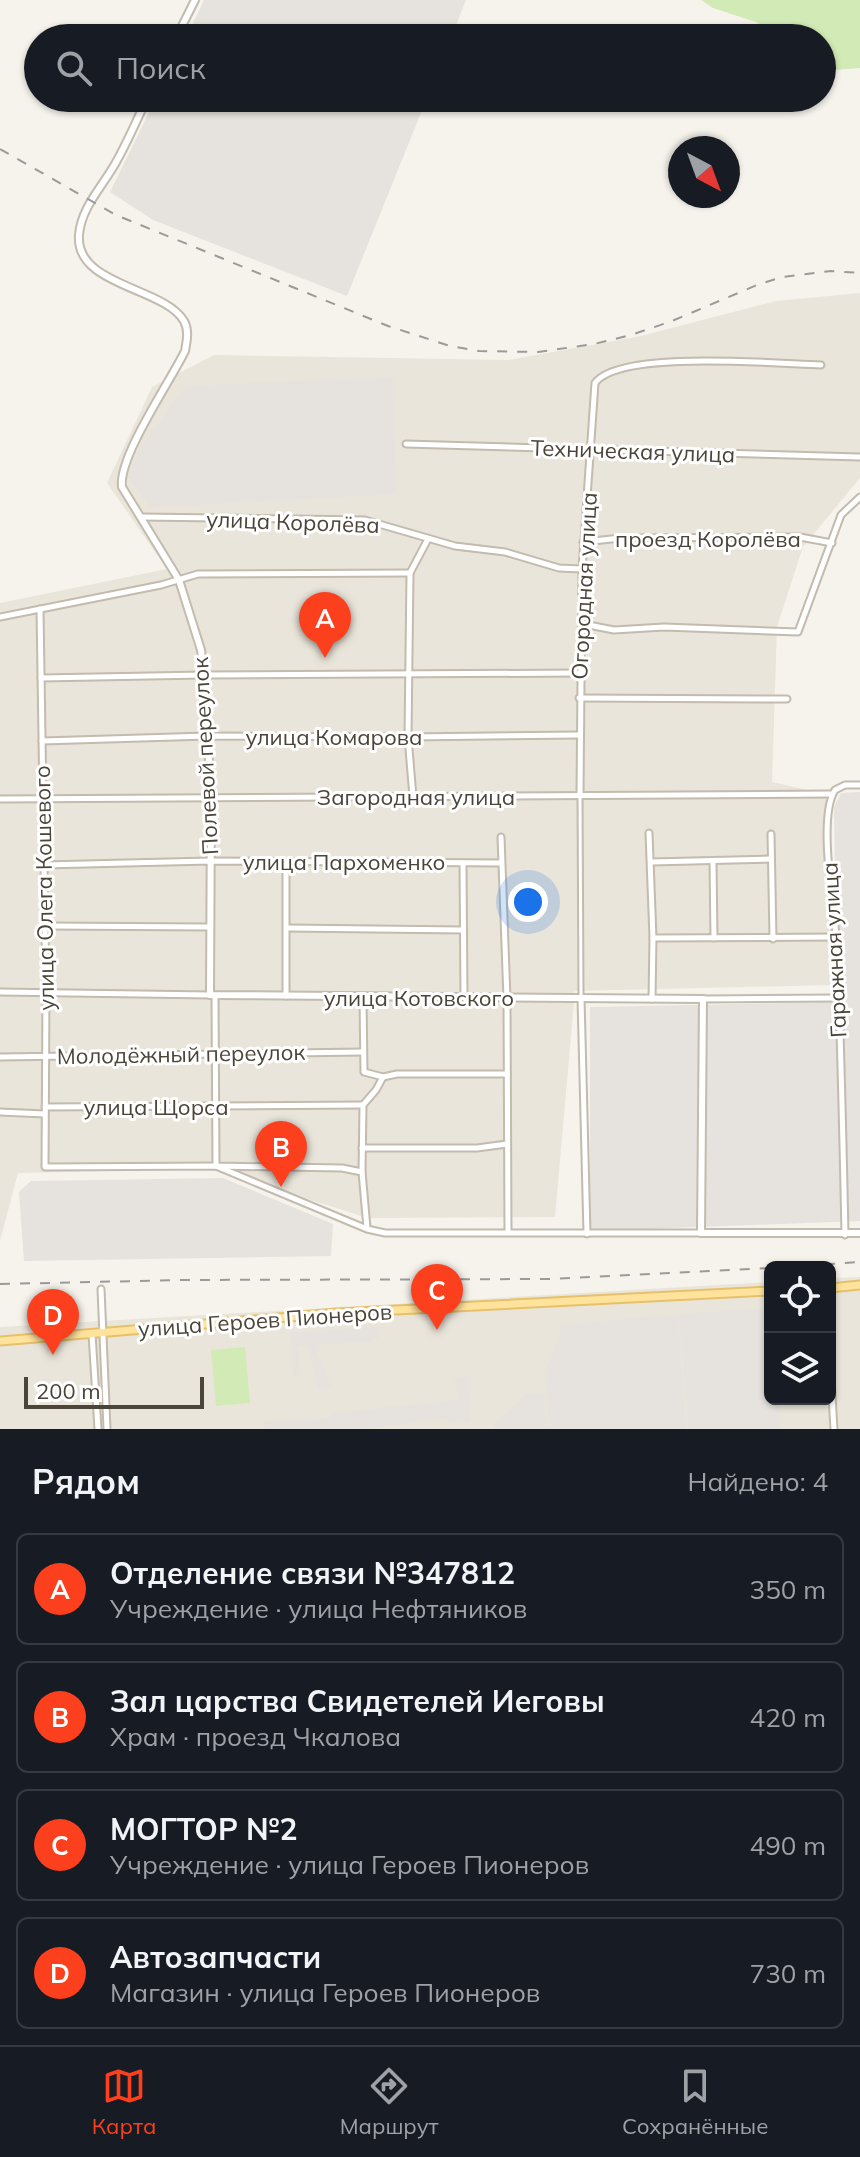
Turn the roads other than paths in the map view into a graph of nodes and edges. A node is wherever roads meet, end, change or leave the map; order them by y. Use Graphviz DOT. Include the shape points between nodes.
graph roads {
  1 [pos="195,0"];
  2 [pos="183,24"];
  3 [pos="140,112"];
  4 [pos="821,365"];
  5 [pos="406,444"];
  6 [pos="592,451"];
  7 [pos="860,457"];
  8 [pos="860,497"];
  9 [pos="141,517"];
  10 [pos="428,539"];
  11 [pos="583,542"];
  12 [pos="832,543"];
  13 [pos="582,569"];
  14 [pos="410,573"];
  15 [pos="179,580"];
  16 [pos="40,609"];
  17 [pos="0,617"];
  18 [pos="583,624"];
  19 [pos="580,673"];
  20 [pos="204,675"];
  21 [pos="409,675"];
  22 [pos="41,678"];
  23 [pos="579,698"];
  24 [pos="787,699"];
  25 [pos="579,735"];
  26 [pos="207,736"];
  27 [pos="408,737"];
  28 [pos="42,741"];
  29 [pos="860,785"];
  30 [pos="832,794"];
  31 [pos="580,795"];
  32 [pos="211,797"];
  33 [pos="413,798"];
  34 [pos="0,799"];
  35 [pos="44,799"];
  36 [pos="649,833"];
  37 [pos="771,834"];
  38 [pos="501,837"];
  39 [pos="771,859"];
  40 [pos="210,861"];
  41 [pos="286,862"];
  42 [pos="651,862"];
  43 [pos="713,862"];
  44 [pos="463,863"];
  45 [pos="501,863"];
  46 [pos="44,865"];
  47 [pos="45,926"];
  48 [pos="210,927"];
  49 [pos="287,928"];
  50 [pos="463,930"];
  51 [pos="836,937"];
  52 [pos="653,938"];
  53 [pos="714,938"];
  54 [pos="773,939"];
  55 [pos="0,992"];
  56 [pos="46,993"];
  57 [pos="212,996"];
  58 [pos="286,997"];
  59 [pos="363,998"];
  60 [pos="581,998"];
  61 [pos="839,998"];
  62 [pos="464,999"];
  63 [pos="507,999"];
  64 [pos="652,999"];
  65 [pos="703,999"];
  66 [pos="363,1052"];
  67 [pos="217,1053"];
  68 [pos="44,1056"];
  69 [pos="0,1057"];
  70 [pos="507,1074"];
  71 [pos="383,1077"];
  72 [pos="363,1105"];
  73 [pos="216,1106"];
  74 [pos="45,1110"];
  75 [pos="0,1112"];
  76 [pos="507,1144"];
  77 [pos="362,1148"];
  78 [pos="216,1166"];
  79 [pos="362,1172"];
  80 [pos="367,1229"];
  81 [pos="508,1232"];
  82 [pos="701,1233"];
  83 [pos="860,1233"];
  84 [pos="587,1234"];
  85 [pos="845,1235"];
  86 [pos="860,1285"];
  87 [pos="836,1287"];
  88 [pos="101,1289"];
  89 [pos="764,1291"];
  90 [pos="102,1333"];
  91 [pos="92,1334"];
  92 [pos="0,1341"];
  93 [pos="833,1405"];
  94 [pos="98,1429"];
  95 [pos="107,1429"];
  96 [pos="834,1429"];
  1 -- 2 [label="street"];
  3 -- 9 [label="street, Полевой переулок" via="91,202 79,239 95,267 177,313 187,332 185,351 123,469 122,487"];
  4 -- 6 [label="street, Огородная улица" via="685,360 606,373 594,390"];
  5 -- 6 [label="street, Техническая улица"];
  6 -- 7 [label="street, Техническая улица"];
  6 -- 11 [label="street, Огородная улица"];
  8 -- 12 [label="street" via="841,515"];
  9 -- 10 [label="street, улица Королёва" via="365,520"];
  9 -- 15 [label="street, Полевой переулок"];
  10 -- 13 [label="street, улица Королёва"];
  10 -- 14 [label="street"];
  11 -- 12 [label="street, проезд Королёва" via="800,537"];
  11 -- 13 [label="street, Огородная улица"];
  12 -- 18 [label="street" via="798,632 614,630"];
  13 -- 18 [label="street, Огородная улица"];
  14 -- 15 [label="street" via="206,574"];
  14 -- 21 [label="street"];
  15 -- 16 [label="street"];
  15 -- 20 [label="street, Полевой переулок"];
  16 -- 17 [label="street"];
  16 -- 22 [label="street, улица Олега Кошевого"];
  18 -- 19 [label="street, Огородная улица"];
  19 -- 21 [label="street"];
  19 -- 23 [label="street, Огородная улица"];
  20 -- 21 [label="street"];
  20 -- 22 [label="street"];
  20 -- 26 [label="street, Полевой переулок"];
  21 -- 27 [label="street"];
  22 -- 28 [label="street, улица Олега Кошевого"];
  23 -- 24 [label="street"];
  23 -- 25 [label="street, Огородная улица"];
  25 -- 27 [label="street, улица Комарова"];
  25 -- 31 [label="street, Огородная улица"];
  26 -- 27 [label="street, улица Комарова"];
  26 -- 28 [label="street, улица Комарова"];
  26 -- 32 [label="street, Полевой переулок"];
  27 -- 33 [label="street"];
  28 -- 35 [label="street, улица Олега Кошевого"];
  29 -- 30 [label="street" via="845,785"];
  30 -- 31 [label="street, Загородная улица"];
  30 -- 51 [label="street, Гаражная улица" via="829,856"];
  31 -- 33 [label="street, Загородная улица"];
  31 -- 60 [label="street"];
  32 -- 33 [label="street, Загородная улица"];
  32 -- 35 [label="street, Загородная улица"];
  32 -- 40 [label="street, Полевой переулок"];
  34 -- 35 [label="street, Загородная улица"];
  35 -- 46 [label="street, улица Олега Кошевого"];
  36 -- 42 [label="street"];
  37 -- 39 [label="street"];
  38 -- 45 [label="street"];
  39 -- 43 [label="street"];
  39 -- 54 [label="street"];
  40 -- 41 [label="street, улица Пархоменко"];
  40 -- 46 [label="street, улица Пархоменко"];
  40 -- 48 [label="street, Полевой переулок"];
  41 -- 44 [label="street, улица Пархоменко"];
  41 -- 49 [label="street"];
  42 -- 43 [label="street"];
  42 -- 52 [label="street"];
  43 -- 53 [label="street"];
  44 -- 45 [label="street, улица Пархоменко"];
  44 -- 50 [label="street"];
  45 -- 63 [label="street"];
  46 -- 47 [label="street, улица Олега Кошевого"];
  47 -- 48 [label="street"];
  47 -- 56 [label="street, улица Олега Кошевого"];
  48 -- 57 [label="street, Полевой переулок"];
  49 -- 50 [label="street"];
  49 -- 58 [label="street"];
  50 -- 62 [label="street"];
  51 -- 54 [label="street"];
  51 -- 61 [label="street, Гаражная улица"];
  52 -- 53 [label="street"];
  52 -- 64 [label="street"];
  53 -- 54 [label="street"];
  55 -- 56 [label="street, улица Котовского"];
  56 -- 57 [label="street, улица Котовского"];
  56 -- 68 [label="street, улица Олега Кошевого"];
  57 -- 58 [label="street, улица Котовского"];
  57 -- 67 [label="street, Полевой переулок"];
  58 -- 59 [label="street, улица Котовского"];
  59 -- 62 [label="street, улица Котовского"];
  59 -- 66 [label="street"];
  60 -- 63 [label="street, улица Котовского"];
  60 -- 64 [label="street, улица Котовского"];
  60 -- 84 [label="street"];
  61 -- 65 [label="street, улица Котовского"];
  61 -- 85 [label="street, Гаражная улица"];
  62 -- 63 [label="street, улица Котовского"];
  63 -- 70 [label="street"];
  64 -- 65 [label="street, улица Котовского"];
  65 -- 82 [label="street"];
  66 -- 67 [label="street, Молодёжный переулок"];
  66 -- 71 [label="street" via="364,1072"];
  67 -- 68 [label="street, Молодёжный переулок"];
  67 -- 73 [label="street, Полевой переулок"];
  68 -- 69 [label="street, Молодёжный переулок"];
  68 -- 74 [label="street, улица Олега Кошевого"];
  70 -- 71 [label="street"];
  70 -- 76 [label="street"];
  71 -- 72 [label="street"];
  72 -- 73 [label="street, улица Щорса"];
  72 -- 77 [label="street"];
  73 -- 74 [label="street, улица Щорса"];
  73 -- 78 [label="street, Полевой переулок"];
  74 -- 75 [label="street, улица Щорса"];
  74 -- 78 [label="street, улица Олега Кошевого" via="45,1167"];
  76 -- 77 [label="street"];
  76 -- 81 [label="street"];
  77 -- 79 [label="street"];
  78 -- 79 [label="street"];
  78 -- 80 [label="street"];
  79 -- 80 [label="street"];
  80 -- 81 [label="street" via="407,1234"];
  81 -- 84 [label="street"];
  82 -- 84 [label="street"];
  82 -- 85 [label="street"];
  83 -- 85 [label="street"];
  86 -- 87 [label="main road"];
  88 -- 90 [label="street"];
  89 -- 90 [label="main road, улица Героев Пионеров" via="337,1313"];
  90 -- 91 [label="main road, улица Героев Пионеров"];
  90 -- 95 [label="street"];
  91 -- 92 [label="main road, улица Героев Пионеров"];
  91 -- 94 [label="street"];
  93 -- 96 [label="street"];
}
